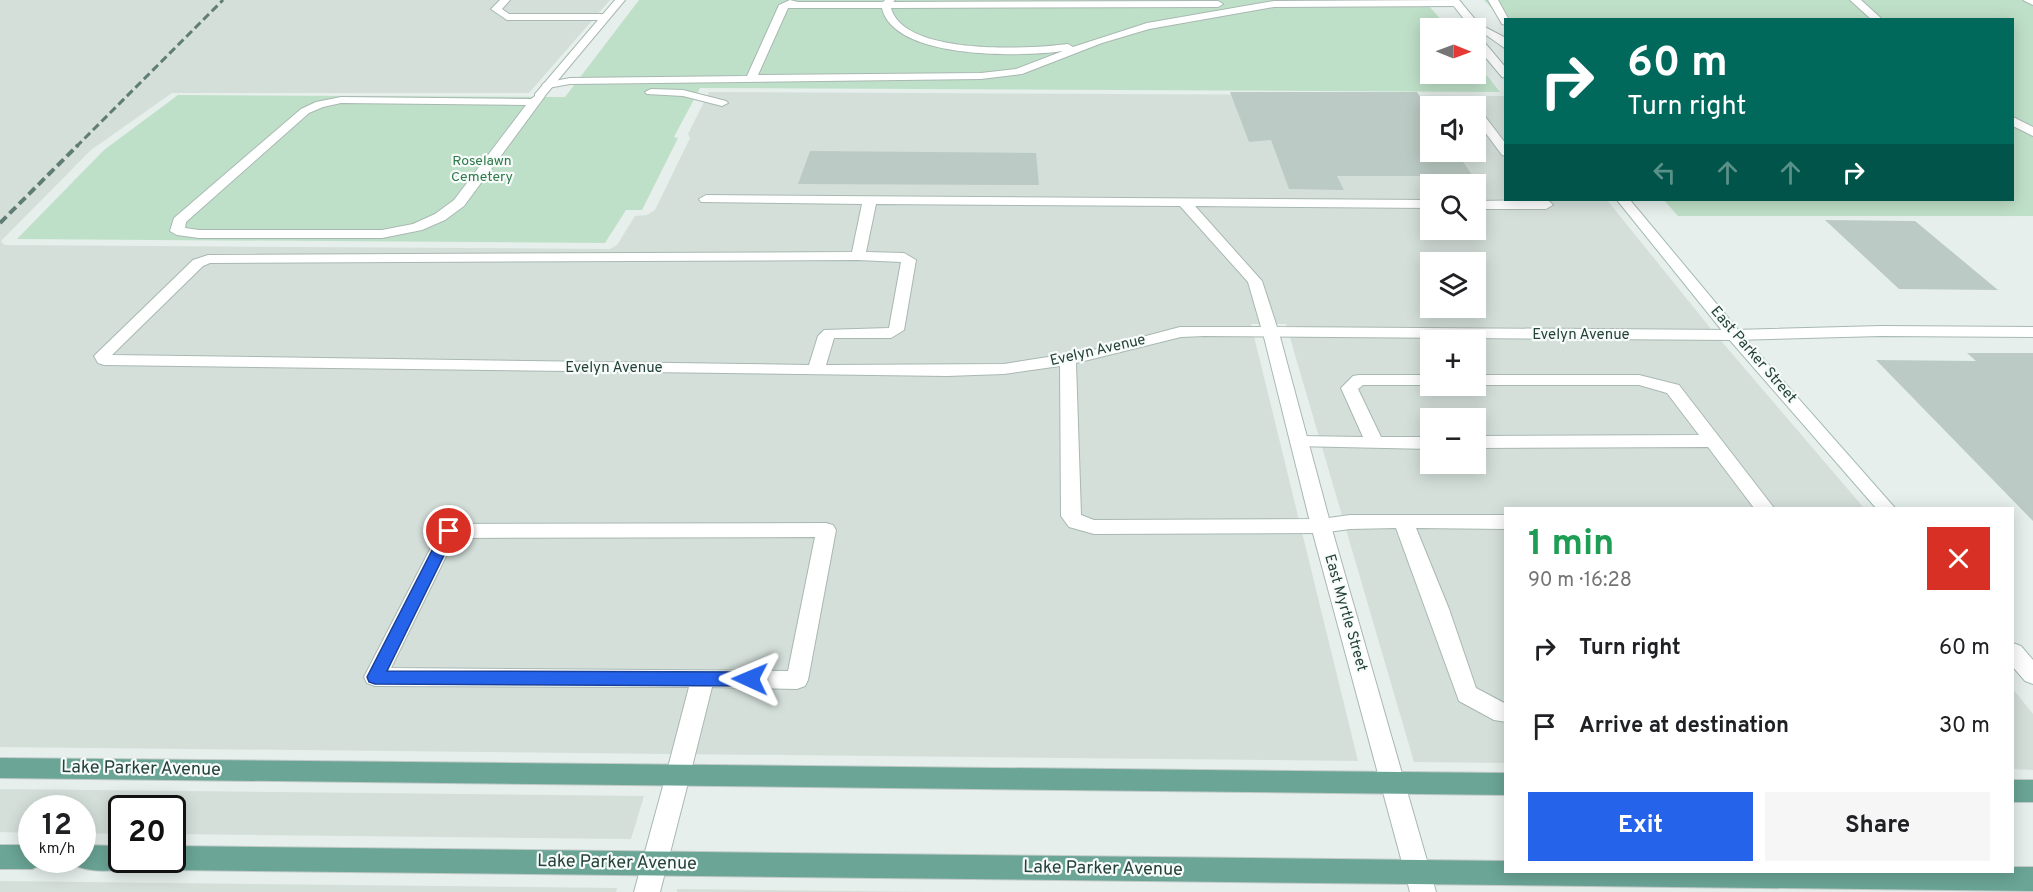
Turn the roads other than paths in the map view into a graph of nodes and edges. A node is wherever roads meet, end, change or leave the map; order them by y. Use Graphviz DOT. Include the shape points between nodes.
graph roads {
  1 [pos="505,0"];
  2 [pos="620,0"];
  3 [pos="799,0"];
  4 [pos="1238,0"];
  5 [pos="1493,0"];
  6 [pos="1855,0"];
  7 [pos="2028,0"];
  8 [pos="888,2"];
  9 [pos="1137,2"];
  10 [pos="1455,2"];
  11 [pos="2033,2"];
  12 [pos="1274,4"];
  13 [pos="784,5"];
  14 [pos="605,17"];
  15 [pos="1468,18"];
  16 [pos="1876,18"];
  17 [pos="1504,19"];
  18 [pos="1486,32"];
  19 [pos="1098,40"];
  20 [pos="1504,44"];
  21 [pos="1486,51"];
  22 [pos="1504,73"];
  23 [pos="751,79"];
  24 [pos="548,85"];
  25 [pos="537,99"];
  26 [pos="722,103"];
  27 [pos="2014,122"];
  28 [pos="1486,125"];
  29 [pos="2033,132"];
  30 [pos="1504,149"];
  31 [pos="706,199"];
  32 [pos="870,200"];
  33 [pos="1543,201"];
  34 [pos="1624,201"];
  35 [pos="1184,202"];
  36 [pos="1420,204"];
  37 [pos="1486,205"];
  38 [pos="858,256"];
  39 [pos="2033,332"];
  40 [pos="1271,333"];
  41 [pos="1734,335"];
  42 [pos="1068,359"];
  43 [pos="816,370"];
  44 [pos="1420,380"];
  45 [pos="1486,380"];
  46 [pos="1714,441"];
  47 [pos="1300,442"];
  48 [pos="1420,442"];
  49 [pos="1486,442"];
  50 [pos="1375,443"];
  51 [pos="1763,507"];
  52 [pos="1886,507"];
  53 [pos="1404,521"];
  54 [pos="1504,522"];
  55 [pos="1321,526"];
  56 [pos="2014,653"];
  57 [pos="2033,675"];
  58 [pos="703,678"];
  59 [pos="1504,713"];
  60 [pos="0,768"];
  61 [pos="678,775"];
  62 [pos="1392,783"];
  63 [pos="1504,784"];
  64 [pos="2014,791"];
  65 [pos="2033,791"];
  66 [pos="0,856"];
  67 [pos="18,857"];
  68 [pos="186,858"];
  69 [pos="654,864"];
  70 [pos="2033,879"];
  71 [pos="1420,882"];
  72 [pos="1814,884"];
  73 [pos="647,892"];
  1 -- 14 [label="street" via="496,9 507,17"];
  2 -- 14 [label="street"];
  3 -- 13 [label="street"];
  4 -- 12 [label="street"];
  5 -- 17 [label="street"];
  6 -- 16 [label="street"];
  7 -- 11 [label="street"];
  8 -- 9 [label="street"];
  8 -- 13 [label="street"];
  8 -- 19 [label="street" via="890,19 907,32 936,43 1018,52"];
  9 -- 12 [label="street"];
  9 -- 19 [label="street" via="1137,17 1123,30"];
  10 -- 12 [label="street"];
  10 -- 15 [label="street"];
  12 -- 19 [label="street" via="1147,26"];
  13 -- 23 [label="street"];
  14 -- 24 [label="street"];
  18 -- 20 [label="street"];
  19 -- 23 [label="street" via="1018,72 981,76"];
  21 -- 22 [label="street"];
  23 -- 24 [label="street" via="570,81"];
  24 -- 25 [label="street"];
  24 -- 26 [label="street" via="562,91 683,93"];
  25 -- 25 [label="street" via="459,203 417,227 382,234 177,231 179,220 306,111 320,104 341,100"];
  27 -- 29 [label="street"];
  28 -- 30 [label="street"];
  31 -- 32 [label="street"];
  32 -- 35 [label="street"];
  32 -- 38 [label="street"];
  33 -- 37 [label="street" via="1546,205"];
  34 -- 41 [label="street, East Parker Street"];
  35 -- 36 [label="street"];
  35 -- 40 [label="street, East Myrtle Street" via="1255,281"];
  38 -- 43 [label="street" via="909,260 896,330 830,333"];
  38 -- 43 [label="street, Evelyn Avenue" via="207,259 198,263 102,356 104,360 162,362"];
  39 -- 41 [label="street, Evelyn Avenue"];
  40 -- 41 [label="street, Evelyn Avenue"];
  40 -- 42 [label="street, Evelyn Avenue" via="1179,332"];
  40 -- 47 [label="street, East Myrtle Street"];
  41 -- 52 [label="street, East Parker Street"];
  42 -- 43 [label="street, Evelyn Avenue" via="1004,369"];
  42 -- 55 [label="street" via="1071,516 1076,522 1094,527"];
  44 -- 50 [label="street" via="1359,380 1349,388"];
  45 -- 46 [label="street" via="1639,380 1673,389"];
  46 -- 49 [label="street"];
  46 -- 51 [label="street"];
  47 -- 50 [label="street"];
  47 -- 55 [label="street, East Myrtle Street"];
  48 -- 50 [label="street"];
  53 -- 54 [label="street"];
  53 -- 55 [label="street"];
  53 -- 59 [label="street" via="1467,694"];
  55 -- 62 [label="street, East Myrtle Street"];
  56 -- 57 [label="street"];
  58 -- 58 [label="street" via="796,680 826,530 449,531 375,677"];
  58 -- 61 [label="street"];
  60 -- 61 [label="main road, Lake Parker Avenue"];
  61 -- 62 [label="main road, Lake Parker Avenue"];
  61 -- 69 [label="street"];
  62 -- 63 [label="main road, Lake Parker Avenue"];
  62 -- 71 [label="street, East Myrtle Street"];
  64 -- 65 [label="main road"];
  66 -- 67 [label="main road"];
  68 -- 69 [label="main road, Lake Parker Avenue"];
  69 -- 71 [label="main road, Lake Parker Avenue"];
  69 -- 73 [label="street"];
  70 -- 72 [label="main road, Lake Parker Avenue"];
  71 -- 72 [label="main road, Lake Parker Avenue"];
}
